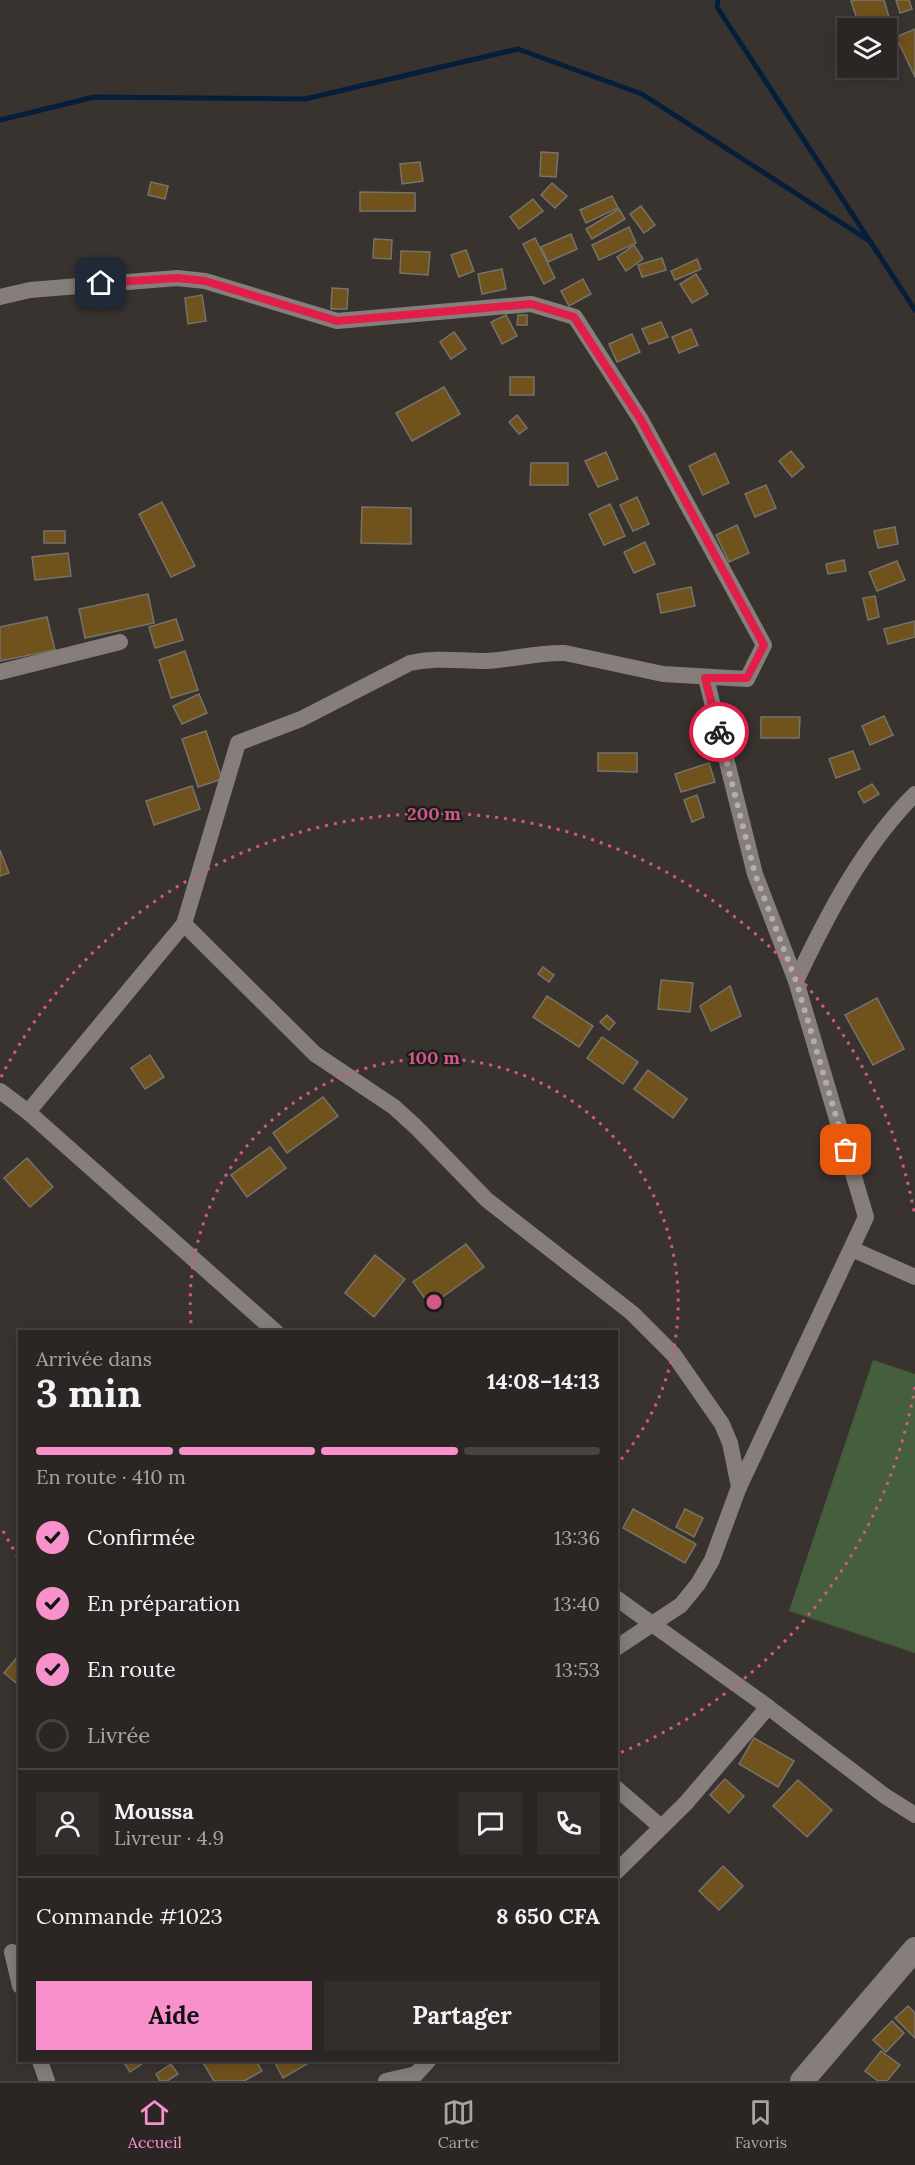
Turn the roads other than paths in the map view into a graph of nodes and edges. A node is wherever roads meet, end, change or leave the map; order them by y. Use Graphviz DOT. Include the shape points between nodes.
graph roads {
  1 [pos="0,297"];
  2 [pos="120,642"];
  3 [pos="0,672"];
  4 [pos="705,678"];
  5 [pos="915,794"];
  6 [pos="184,924"];
  7 [pos="796,981"];
  8 [pos="0,1091"];
  9 [pos="28,1112"];
  10 [pos="852,1249"];
  11 [pos="915,1277"];
  12 [pos="274,1330"];
  13 [pos="739,1487"];
  14 [pos="618,1600"];
  15 [pos="650,1624"];
  16 [pos="618,1647"];
  17 [pos="768,1707"];
  18 [pos="618,1790"];
  19 [pos="915,1815"];
  20 [pos="661,1827"];
  21 [pos="618,1870"];
  22 [pos="915,1949"];
  23 [pos="10,1952"];
  24 [pos="18,1979"];
  25 [pos="40,2062"];
  26 [pos="427,2062"];
  27 [pos="47,2081"];
  28 [pos="386,2081"];
  29 [pos="801,2081"];
  1 -- 4 [label="street" via="30,290 177,278 205,281 337,321 531,304 574,317 635,411 764,645 747,678"];
  2 -- 3 [label="street"];
  4 -- 6 [label="street" via="663,674 565,653 486,661 429,659 410,663 300,719 238,743"];
  4 -- 7 [label="street" via="755,874"];
  5 -- 7 [label="street" via="896,813 850,878"];
  6 -- 9 [label="street"];
  6 -- 13 [label="street" via="315,1054 394,1107 486,1200 632,1313 674,1355 722,1424"];
  7 -- 10 [label="street" via="866,1217"];
  8 -- 9 [label="street"];
  9 -- 12 [label="street"];
  10 -- 11 [label="street"];
  10 -- 13 [label="street"];
  13 -- 15 [label="street" via="712,1560 698,1584 681,1605"];
  14 -- 15 [label="street"];
  15 -- 16 [label="street"];
  15 -- 17 [label="street"];
  17 -- 19 [label="street"];
  17 -- 20 [label="street"];
  18 -- 20 [label="street"];
  20 -- 21 [label="street"];
  22 -- 29 [label="street"];
  23 -- 24 [label="street"];
  25 -- 27 [label="street"];
  26 -- 28 [label="street" via="416,2074"];
}
